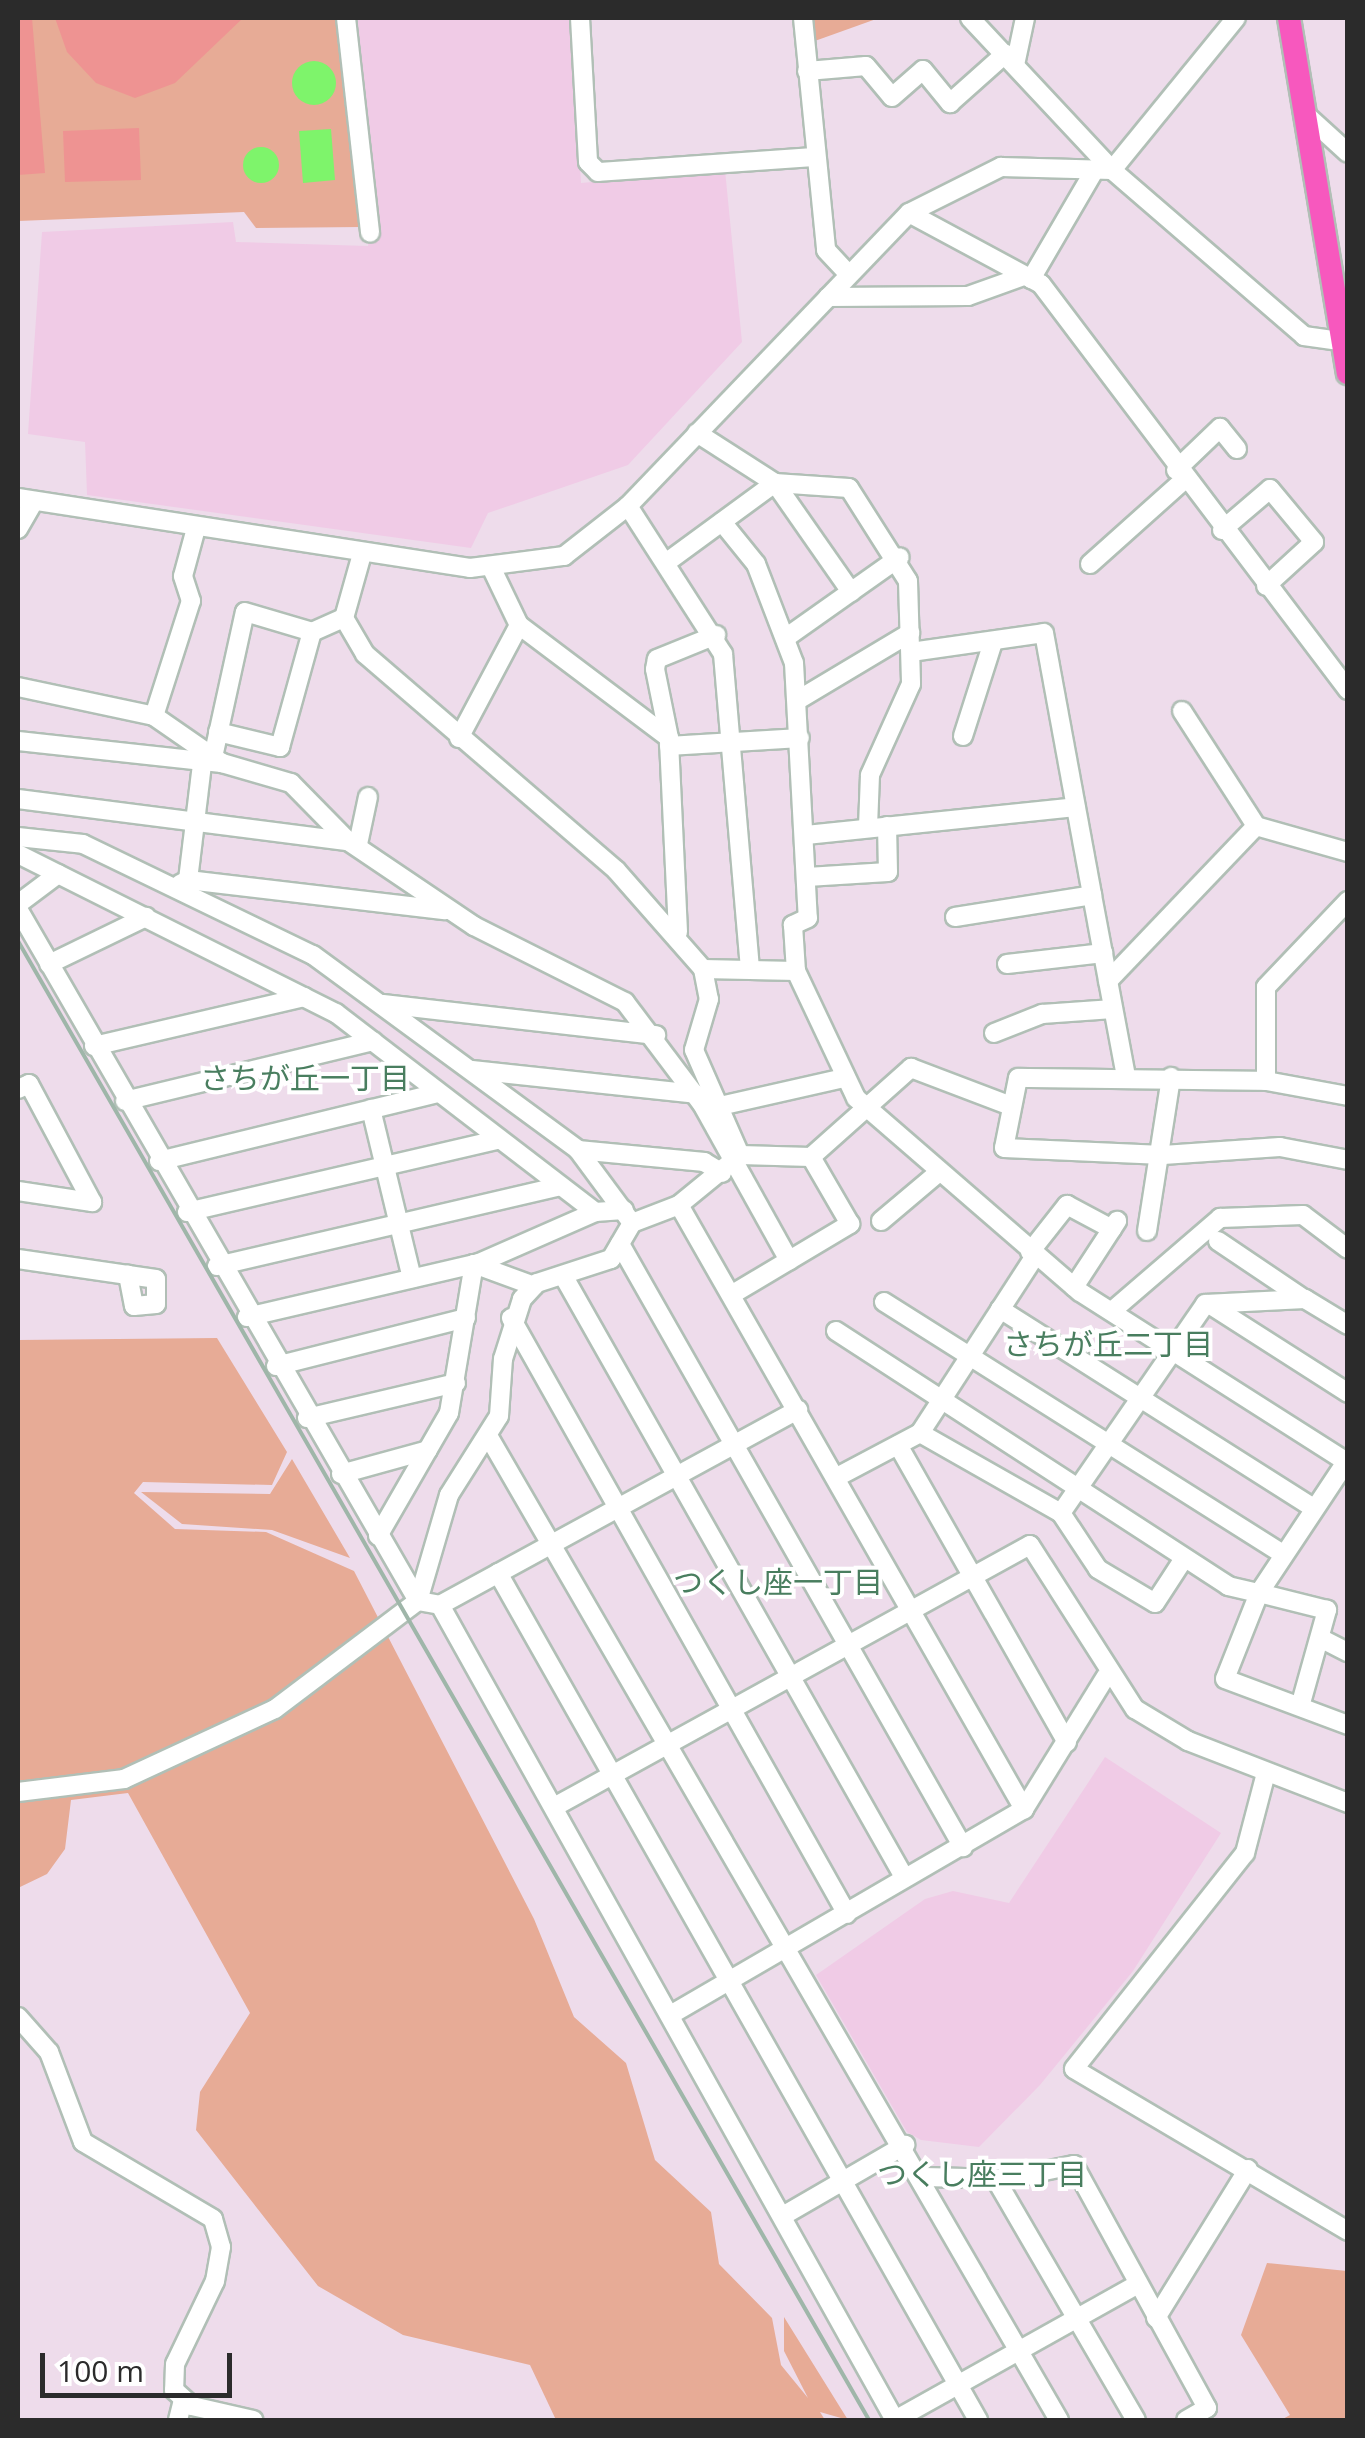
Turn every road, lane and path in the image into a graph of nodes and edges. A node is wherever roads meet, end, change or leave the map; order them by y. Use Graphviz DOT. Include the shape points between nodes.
graph roads {
  1 [pos="346,18"];
  2 [pos="580,18"];
  3 [pos="802,18"];
  4 [pos="970,18"];
  5 [pos="1026,18"];
  6 [pos="1236,18"];
  7 [pos="1289,18"];
  8 [pos="1010,59"];
  9 [pos="807,71"];
  10 [pos="1304,113"];
  11 [pos="1348,153"];
  12 [pos="815,158"];
  13 [pos="1102,172"];
  14 [pos="909,213"];
  15 [pos="370,233"];
  16 [pos="848,274"];
  17 [pos="1027,277"];
  18 [pos="828,296"];
  19 [pos="1340,341"];
  20 [pos="1348,372"];
  21 [pos="697,433"];
  22 [pos="1236,448"];
  23 [pos="1180,475"];
  24 [pos="775,483"];
  25 [pos="26,500"];
  26 [pos="628,506"];
  27 [pos="722,522"];
  28 [pos="196,528"];
  29 [pos="18,529"];
  30 [pos="1222,530"];
  31 [pos="362,554"];
  32 [pos="900,558"];
  33 [pos="667,562"];
  34 [pos="1090,564"];
  35 [pos="492,569"];
  36 [pos="1266,586"];
  37 [pos="851,592"];
  38 [pos="344,618"];
  39 [pos="519,625"];
  40 [pos="312,632"];
  41 [pos="910,633"];
  42 [pos="716,635"];
  43 [pos="787,637"];
  44 [pos="992,644"];
  45 [pos="911,652"];
  46 [pos="18,687"];
  47 [pos="1348,690"];
  48 [pos="798,700"];
  49 [pos="1182,712"];
  50 [pos="154,716"];
  51 [pos="218,732"];
  52 [pos="963,736"];
  53 [pos="460,738"];
  54 [pos="800,738"];
  55 [pos="18,741"];
  56 [pos="669,742"];
  57 [pos="734,742"];
  58 [pos="212,762"];
  59 [pos="368,797"];
  60 [pos="18,799"];
  61 [pos="1076,806"];
  62 [pos="195,824"];
  63 [pos="888,826"];
  64 [pos="1256,826"];
  65 [pos="868,828"];
  66 [pos="806,835"];
  67 [pos="18,837"];
  68 [pos="353,843"];
  69 [pos="1348,852"];
  70 [pos="18,854"];
  71 [pos="58,874"];
  72 [pos="807,877"];
  73 [pos="180,884"];
  74 [pos="1092,895"];
  75 [pos="1348,901"];
  76 [pos="18,907"];
  77 [pos="450,911"];
  78 [pos="146,917"];
  79 [pos="955,917"];
  80 [pos="678,932"];
  81 [pos="1103,952"];
  82 [pos="49,964"];
  83 [pos="1007,964"];
  84 [pos="750,967"];
  85 [pos="703,968"];
  86 [pos="796,971"];
  87 [pos="1108,981"];
  88 [pos="304,997"];
  89 [pos="380,1004"];
  90 [pos="1114,1009"];
  91 [pos="994,1033"];
  92 [pos="656,1035"];
  93 [pos="373,1040"];
  94 [pos="94,1046"];
  95 [pos="470,1070"];
  96 [pos="1126,1076"];
  97 [pos="844,1078"];
  98 [pos="1171,1078"];
  99 [pos="1266,1081"];
  100 [pos="18,1089"];
  101 [pos="437,1092"];
  102 [pos="696,1094"];
  103 [pos="1348,1096"];
  104 [pos="125,1101"];
  105 [pos="720,1106"];
  106 [pos="1011,1106"];
  107 [pos="371,1109"];
  108 [pos="866,1111"];
  109 [pos="497,1140"];
  110 [pos="578,1150"];
  111 [pos="1163,1156"];
  112 [pos="812,1157"];
  113 [pos="1347,1158"];
  114 [pos="159,1160"];
  115 [pos="732,1164"];
  116 [pos="385,1166"];
  117 [pos="938,1173"];
  118 [pos="560,1186"];
  119 [pos="18,1191"];
  120 [pos="679,1205"];
  121 [pos="187,1212"];
  122 [pos="595,1212"];
  123 [pos="628,1216"];
  124 [pos="881,1221"];
  125 [pos="398,1224"];
  126 [pos="1147,1232"];
  127 [pos="1218,1241"];
  128 [pos="620,1244"];
  129 [pos="1348,1249"];
  130 [pos="1032,1254"];
  131 [pos="18,1259"];
  132 [pos="789,1260"];
  133 [pos="474,1264"];
  134 [pos="217,1266"];
  135 [pos="128,1275"];
  136 [pos="564,1277"];
  137 [pos="412,1278"];
  138 [pos="534,1286"];
  139 [pos="1074,1287"];
  140 [pos="731,1295"];
  141 [pos="1304,1299"];
  142 [pos="884,1302"];
  143 [pos="1208,1304"];
  144 [pos="1000,1308"];
  145 [pos="1112,1311"];
  146 [pos="247,1317"];
  147 [pos="466,1318"];
  148 [pos="511,1318"];
  149 [pos="1348,1326"];
  150 [pos="836,1331"];
  151 [pos="1175,1351"];
  152 [pos="968,1353"];
  153 [pos="276,1366"];
  154 [pos="456,1383"];
  155 [pos="1348,1393"];
  156 [pos="941,1397"];
  157 [pos="1143,1399"];
  158 [pos="798,1410"];
  159 [pos="307,1418"];
  160 [pos="920,1432"];
  161 [pos="490,1439"];
  162 [pos="738,1442"];
  163 [pos="898,1444"];
  164 [pos="1113,1446"];
  165 [pos="428,1450"];
  166 [pos="1347,1463"];
  167 [pos="340,1474"];
  168 [pos="676,1476"];
  169 [pos="836,1477"];
  170 [pos="1084,1492"];
  171 [pos="1314,1508"];
  172 [pos="616,1509"];
  173 [pos="1060,1514"];
  174 [pos="378,1536"];
  175 [pos="556,1542"];
  176 [pos="1283,1554"];
  177 [pos="1183,1560"];
  178 [pos="498,1574"];
  179 [pos="972,1576"];
  180 [pos="1259,1593"];
  181 [pos="418,1601"];
  182 [pos="440,1605"];
  183 [pos="910,1610"];
  184 [pos="1322,1640"];
  185 [pos="850,1643"];
  186 [pos="1348,1652"];
  187 [pos="791,1676"];
  188 [pos="1106,1676"];
  189 [pos="1301,1703"];
  190 [pos="732,1708"];
  191 [pos="1348,1725"];
  192 [pos="673,1741"];
  193 [pos="1067,1742"];
  194 [pos="1266,1773"];
  195 [pos="613,1774"];
  196 [pos="18,1792"];
  197 [pos="1348,1804"];
  198 [pos="554,1807"];
  199 [pos="1024,1810"];
  200 [pos="963,1847"];
  201 [pos="904,1878"];
  202 [pos="846,1914"];
  203 [pos="791,1947"];
  204 [pos="728,1982"];
  205 [pos="672,2014"];
  206 [pos="18,2018"];
  207 [pos="905,2145"];
  208 [pos="1248,2169"];
  209 [pos="924,2177"];
  210 [pos="996,2178"];
  211 [pos="841,2184"];
  212 [pos="786,2214"];
  213 [pos="1348,2231"];
  214 [pos="1136,2286"];
  215 [pos="1156,2318"];
  216 [pos="1077,2319"];
  217 [pos="1017,2353"];
  218 [pos="957,2386"];
  219 [pos="183,2400"];
  220 [pos="178,2420"];
  221 [pos="253,2420"];
  222 [pos="896,2420"];
  223 [pos="978,2420"];
  224 [pos="1059,2420"];
  225 [pos="1136,2420"];
  226 [pos="1186,2420"];
  1 -- 15 [label="street"];
  2 -- 12 [label="street" via="588,162 598,172"];
  3 -- 9 [label="street"];
  4 -- 8 [label="street"];
  5 -- 8 [label="street"];
  6 -- 13 [label="street"];
  7 -- 10 [label="main road"];
  8 -- 9 [label="street" via="950,103 923,70 892,97 866,66"];
  8 -- 13 [label="street"];
  9 -- 12 [label="street"];
  10 -- 11 [label="street"];
  10 -- 19 [label="main road"];
  12 -- 16 [label="street" via="826,250"];
  13 -- 14 [label="street" via="1001,167"];
  13 -- 17 [label="street"];
  13 -- 19 [label="street" via="1304,336"];
  14 -- 16 [label="street"];
  14 -- 17 [label="street"];
  16 -- 18 [label="street"];
  17 -- 18 [label="street" via="968,296"];
  17 -- 23 [label="street"];
  18 -- 21 [label="street"];
  19 -- 20 [label="main road"];
  21 -- 24 [label="street"];
  21 -- 26 [label="street"];
  22 -- 23 [label="street" via="1220,428"];
  23 -- 30 [label="street"];
  23 -- 34 [label="street"];
  24 -- 27 [label="street"];
  24 -- 32 [label="street" via="849,488"];
  24 -- 37 [label="street"];
  25 -- 28 [label="street"];
  25 -- 29 [label="street"];
  26 -- 33 [label="street"];
  26 -- 35 [label="street" via="576,550"];
  27 -- 33 [label="street"];
  27 -- 43 [label="street" via="756,564"];
  28 -- 31 [label="street"];
  28 -- 50 [label="street" via="183,576 191,601"];
  30 -- 36 [label="street"];
  30 -- 36 [label="street" via="1270,490 1314,542"];
  31 -- 35 [label="street"];
  31 -- 38 [label="street"];
  32 -- 37 [label="street"];
  32 -- 41 [label="street"];
  33 -- 42 [label="street"];
  35 -- 39 [label="street"];
  36 -- 47 [label="street"];
  37 -- 43 [label="street"];
  38 -- 40 [label="street"];
  38 -- 53 [label="street" via="365,654"];
  39 -- 53 [label="street"];
  39 -- 56 [label="street"];
  40 -- 51 [label="street" via="280,747"];
  40 -- 51 [label="street" via="245,612"];
  41 -- 45 [label="street"];
  41 -- 48 [label="street"];
  42 -- 56 [label="street" via="657,659"];
  42 -- 57 [label="street"];
  43 -- 48 [label="street"];
  44 -- 45 [label="street"];
  44 -- 52 [label="street"];
  44 -- 61 [label="street" via="1044,634"];
  45 -- 65 [label="street" via="911,684 870,775"];
  46 -- 50 [label="street"];
  48 -- 54 [label="street"];
  49 -- 64 [label="street"];
  50 -- 58 [label="street"];
  51 -- 58 [label="street"];
  53 -- 80 [label="street"];
  54 -- 57 [label="street"];
  54 -- 66 [label="street"];
  55 -- 58 [label="street"];
  56 -- 57 [label="street"];
  56 -- 80 [label="street"];
  57 -- 84 [label="street"];
  58 -- 62 [label="street"];
  58 -- 68 [label="street" via="291,783"];
  59 -- 68 [label="street"];
  60 -- 62 [label="street"];
  61 -- 63 [label="street"];
  61 -- 74 [label="street"];
  62 -- 68 [label="street"];
  62 -- 73 [label="street"];
  63 -- 65 [label="street"];
  63 -- 72 [label="street" via="888,872"];
  64 -- 69 [label="street"];
  64 -- 87 [label="street"];
  65 -- 66 [label="street"];
  66 -- 72 [label="street"];
  67 -- 73 [label="street" via="83,844"];
  68 -- 77 [label="street"];
  70 -- 71 [label="street"];
  71 -- 76 [label="street"];
  71 -- 78 [label="street"];
  72 -- 86 [label="street" via="808,918 793,925"];
  73 -- 77 [label="street"];
  73 -- 89 [label="street" via="313,955"];
  74 -- 79 [label="street"];
  74 -- 81 [label="street"];
  75 -- 99 [label="street" via="1266,988"];
  76 -- 82 [label="street"];
  77 -- 92 [label="street" via="626,1002"];
  78 -- 82 [label="street"];
  78 -- 88 [label="street"];
  80 -- 85 [label="street"];
  81 -- 83 [label="street"];
  81 -- 87 [label="street"];
  82 -- 94 [label="street"];
  84 -- 85 [label="street"];
  84 -- 86 [label="street"];
  85 -- 105 [label="street" via="708,998 694,1050"];
  86 -- 97 [label="street"];
  87 -- 90 [label="street"];
  88 -- 93 [label="street"];
  88 -- 94 [label="street"];
  89 -- 92 [label="street"];
  89 -- 95 [label="street"];
  90 -- 91 [label="street" via="1042,1014"];
  90 -- 96 [label="street"];
  92 -- 102 [label="street"];
  93 -- 101 [label="street"];
  93 -- 104 [label="street"];
  94 -- 104 [label="street"];
  95 -- 102 [label="street"];
  95 -- 110 [label="street"];
  96 -- 98 [label="street"];
  96 -- 106 [label="street" via="1018,1078"];
  97 -- 105 [label="street"];
  97 -- 108 [label="street"];
  98 -- 99 [label="street"];
  98 -- 111 [label="street"];
  99 -- 103 [label="street"];
  100 -- 119 [label="street" via="29,1084 92,1202"];
  101 -- 107 [label="street"];
  101 -- 109 [label="street"];
  102 -- 115 [label="street"];
  104 -- 114 [label="street"];
  105 -- 115 [label="street"];
  106 -- 108 [label="street" via="912,1068"];
  106 -- 111 [label="street" via="1004,1148"];
  107 -- 114 [label="street"];
  107 -- 116 [label="street"];
  108 -- 112 [label="street"];
  108 -- 117 [label="street"];
  109 -- 116 [label="street"];
  109 -- 118 [label="street"];
  110 -- 115 [label="street"];
  110 -- 123 [label="street"];
  111 -- 113 [label="street" via="1280,1147"];
  111 -- 126 [label="street"];
  112 -- 115 [label="street"];
  112 -- 132 [label="street" via="850,1224"];
  114 -- 121 [label="street"];
  115 -- 120 [label="street"];
  115 -- 132 [label="street"];
  116 -- 121 [label="street"];
  116 -- 125 [label="street"];
  117 -- 124 [label="street"];
  117 -- 130 [label="street"];
  118 -- 122 [label="street"];
  118 -- 125 [label="street"];
  120 -- 123 [label="street"];
  120 -- 140 [label="street"];
  121 -- 134 [label="street"];
  122 -- 123 [label="street"];
  122 -- 133 [label="street"];
  123 -- 128 [label="street"];
  125 -- 134 [label="street"];
  125 -- 137 [label="street"];
  127 -- 141 [label="street"];
  128 -- 136 [label="street" via="596,1269"];
  128 -- 162 [label="street"];
  129 -- 145 [label="street" via="1303,1215 1220,1218"];
  130 -- 139 [label="street"];
  130 -- 139 [label="street" via="1068,1205 1114,1225"];
  130 -- 144 [label="street"];
  131 -- 135 [label="street"];
  132 -- 140 [label="street"];
  133 -- 137 [label="street"];
  133 -- 138 [label="street"];
  133 -- 147 [label="street"];
  134 -- 146 [label="street"];
  136 -- 138 [label="street"];
  136 -- 168 [label="street"];
  137 -- 146 [label="street"];
  138 -- 148 [label="street"];
  139 -- 145 [label="street"];
  140 -- 158 [label="street"];
  141 -- 143 [label="street"];
  141 -- 149 [label="street"];
  142 -- 152 [label="street"];
  143 -- 151 [label="street"];
  143 -- 155 [label="street"];
  144 -- 152 [label="street"];
  144 -- 157 [label="street"];
  145 -- 151 [label="street"];
  146 -- 153 [label="street"];
  147 -- 153 [label="street"];
  147 -- 154 [label="street"];
  148 -- 161 [label="street"];
  148 -- 172 [label="street"];
  150 -- 156 [label="street"];
  151 -- 157 [label="street"];
  151 -- 166 [label="street"];
  152 -- 156 [label="street"];
  152 -- 164 [label="street"];
  153 -- 159 [label="street"];
  154 -- 159 [label="street"];
  154 -- 165 [label="street"];
  156 -- 160 [label="street"];
  156 -- 170 [label="street"];
  157 -- 164 [label="street"];
  157 -- 171 [label="street"];
  158 -- 162 [label="street"];
  158 -- 169 [label="street"];
  159 -- 167 [label="street"];
  160 -- 163 [label="street"];
  160 -- 173 [label="street"];
  161 -- 175 [label="street"];
  161 -- 181 [label="street" via="449,1495"];
  162 -- 168 [label="street"];
  162 -- 185 [label="street"];
  163 -- 169 [label="street"];
  163 -- 179 [label="street"];
  164 -- 170 [label="street"];
  164 -- 176 [label="street"];
  165 -- 167 [label="street"];
  165 -- 174 [label="street"];
  166 -- 171 [label="street"];
  167 -- 174 [label="street"];
  168 -- 172 [label="street"];
  168 -- 187 [label="street"];
  169 -- 183 [label="street"];
  170 -- 173 [label="street"];
  170 -- 177 [label="street"];
  171 -- 176 [label="street"];
  172 -- 175 [label="street"];
  172 -- 190 [label="street"];
  173 -- 177 [label="street" via="1098,1569 1155,1603"];
  174 -- 181 [label="street"];
  175 -- 178 [label="street"];
  175 -- 192 [label="street"];
  176 -- 180 [label="street"];
  177 -- 180 [label="street"];
  178 -- 182 [label="street"];
  178 -- 195 [label="street"];
  179 -- 183 [label="street"];
  179 -- 188 [label="street" via="1030,1544"];
  179 -- 193 [label="street"];
  180 -- 184 [label="street" via="1327,1610"];
  180 -- 189 [label="street" via="1225,1679"];
  181 -- 182 [label="street"];
  181 -- 196 [label="street" via="275,1709 124,1779"];
  182 -- 198 [label="street"];
  183 -- 185 [label="street"];
  183 -- 199 [label="street"];
  184 -- 186 [label="street"];
  184 -- 189 [label="street"];
  185 -- 187 [label="street"];
  185 -- 200 [label="street"];
  187 -- 190 [label="street"];
  187 -- 201 [label="street"];
  188 -- 193 [label="street"];
  188 -- 194 [label="street" via="1159,1726"];
  189 -- 191 [label="street"];
  190 -- 192 [label="street"];
  190 -- 202 [label="street"];
  192 -- 195 [label="street"];
  192 -- 203 [label="street"];
  193 -- 199 [label="street"];
  194 -- 197 [label="street"];
  194 -- 208 [label="street" via="1245,1853 1074,2069"];
  195 -- 198 [label="street"];
  195 -- 204 [label="street"];
  198 -- 205 [label="street"];
  199 -- 200 [label="street"];
  200 -- 201 [label="street"];
  201 -- 202 [label="street"];
  202 -- 203 [label="street"];
  203 -- 204 [label="street"];
  203 -- 207 [label="street"];
  204 -- 205 [label="street"];
  204 -- 211 [label="street"];
  205 -- 212 [label="street"];
  206 -- 219 [label="street" via="48,2052 83,2142 122,2172 201,2208 218,2231 214,2281 175,2364"];
  207 -- 209 [label="street"];
  207 -- 211 [label="street"];
  208 -- 213 [label="street"];
  208 -- 215 [label="street"];
  209 -- 210 [label="street"];
  209 -- 217 [label="street"];
  210 -- 214 [label="street" via="1074,2165"];
  210 -- 216 [label="street"];
  211 -- 212 [label="street"];
  211 -- 218 [label="street"];
  212 -- 222 [label="street"];
  214 -- 215 [label="street"];
  214 -- 216 [label="street"];
  215 -- 226 [label="street" via="1208,2408"];
  216 -- 217 [label="street"];
  216 -- 225 [label="street"];
  217 -- 218 [label="street"];
  217 -- 224 [label="street"];
  218 -- 222 [label="street"];
  218 -- 223 [label="street"];
  219 -- 220 [label="street"];
  219 -- 221 [label="street"];
}
